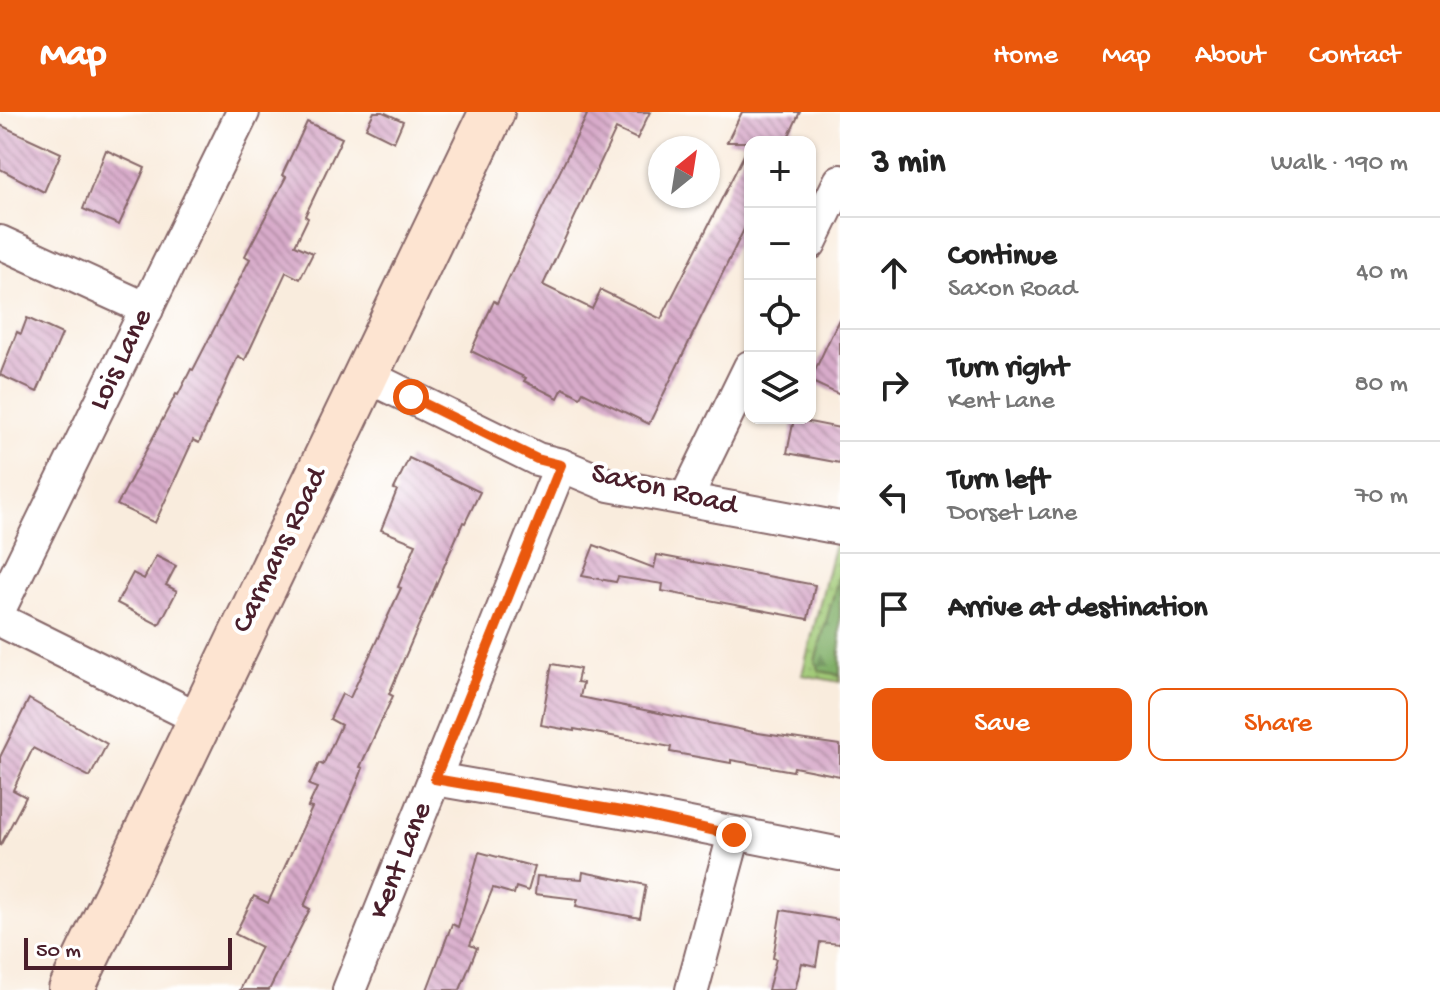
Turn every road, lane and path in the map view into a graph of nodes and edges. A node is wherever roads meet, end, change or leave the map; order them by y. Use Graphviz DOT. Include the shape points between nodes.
graph roads {
  1 [pos="243,112"];
  2 [pos="492,112"];
  3 [pos="840,181"];
  4 [pos="816,231"];
  5 [pos="0,242"];
  6 [pos="147,309"];
  7 [pos="365,375"];
  8 [pos="744,379"];
  9 [pos="561,465"];
  10 [pos="686,498"];
  11 [pos="840,528"];
  12 [pos="0,608"];
  13 [pos="0,620"];
  14 [pos="200,719"];
  15 [pos="435,779"];
  16 [pos="734,835"];
  17 [pos="840,854"];
  18 [pos="71,990"];
  19 [pos="349,990"];
  20 [pos="692,990"];
  1 -- 6 [label="street, Lois Lane"];
  2 -- 7 [label="street, Carmans Road"];
  3 -- 4 [label="street"];
  5 -- 6 [label="street"];
  6 -- 12 [label="street, Lois Lane"];
  7 -- 9 [label="street, Saxon Road" via="537,459"];
  7 -- 14 [label="street, Carmans Road"];
  8 -- 10 [label="street"];
  9 -- 10 [label="street, Saxon Road" via="609,485"];
  9 -- 15 [label="street, Kent Lane"];
  10 -- 11 [label="street, Saxon Road"];
  13 -- 14 [label="street"];
  14 -- 18 [label="street, Carmans Road"];
  15 -- 16 [label="street"];
  15 -- 19 [label="street, Kent Lane"];
  16 -- 17 [label="street"];
  16 -- 20 [label="street"];
}
